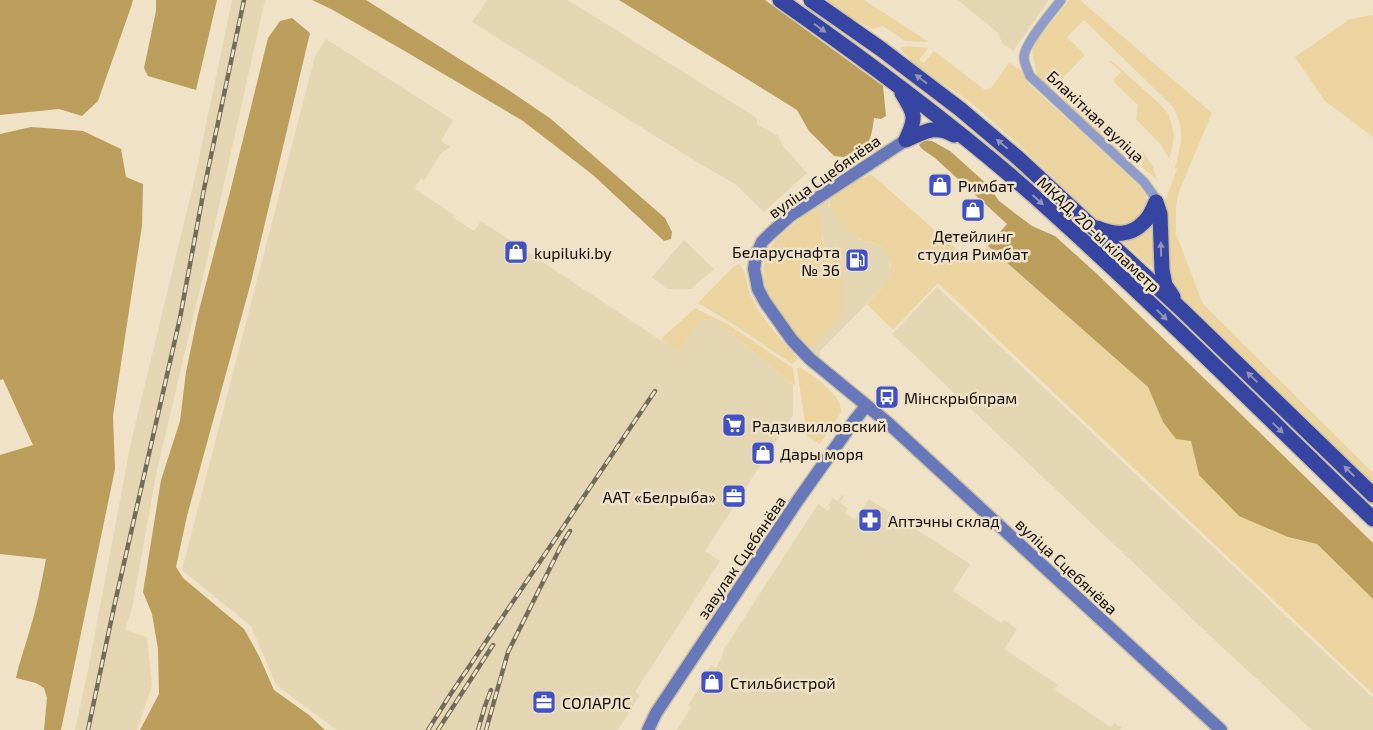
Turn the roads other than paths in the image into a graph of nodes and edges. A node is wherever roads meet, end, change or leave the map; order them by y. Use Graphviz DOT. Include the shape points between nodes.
graph roads {
  1 [pos="780,0"];
  2 [pos="811,0"];
  3 [pos="1060,0"];
  4 [pos="894,82"];
  5 [pos="906,140"];
  6 [pos="974,146"];
  7 [pos="1156,202"];
  8 [pos="1090,224"];
  9 [pos="1182,310"];
  10 [pos="866,406"];
  11 [pos="1373,495"];
  12 [pos="1373,519"];
  13 [pos="648,730"];
  14 [pos="1221,730"];
  1 -- 4 [label="highway, МКАД, 20-ы кіламетр, one-way"];
  8 -- 2 [label="highway, МКАД, 20-ы кіламетр, one-way" via="960,109"];
  3 -- 7 [label="street, Блакітная вуліца" via="1027,47 1024,56 1030,76 1144,182"];
  4 -- 5 [label="highway" via="912,109 912,127"];
  4 -- 6 [label="highway, МКАД, 20-ы кіламетр"];
  5 -- 6 [label="highway" via="933,129 948,132"];
  5 -- 10 [label="street, вуліца Сцебянёва" via="790,216 762,242 755,262 758,289 779,324 810,359"];
  6 -- 12 [label="highway, МКАД, 20-ы кіламетр, one-way" via="1127,281"];
  7 -- 8 [label="highway" via="1145,222 1133,230 1115,234"];
  9 -- 7 [label="highway, one-way" via="1165,285 1160,214"];
  8 -- 9 [label="highway, МКАД, 20-ы кіламетр"];
  11 -- 9 [label="highway, МКАД, 20-ы кіламетр, one-way"];
  10 -- 13 [label="street, завулак Сцебянёва" via="754,566 656,713"];
  10 -- 14 [label="street, вуліца Сцебянёва"];
}
